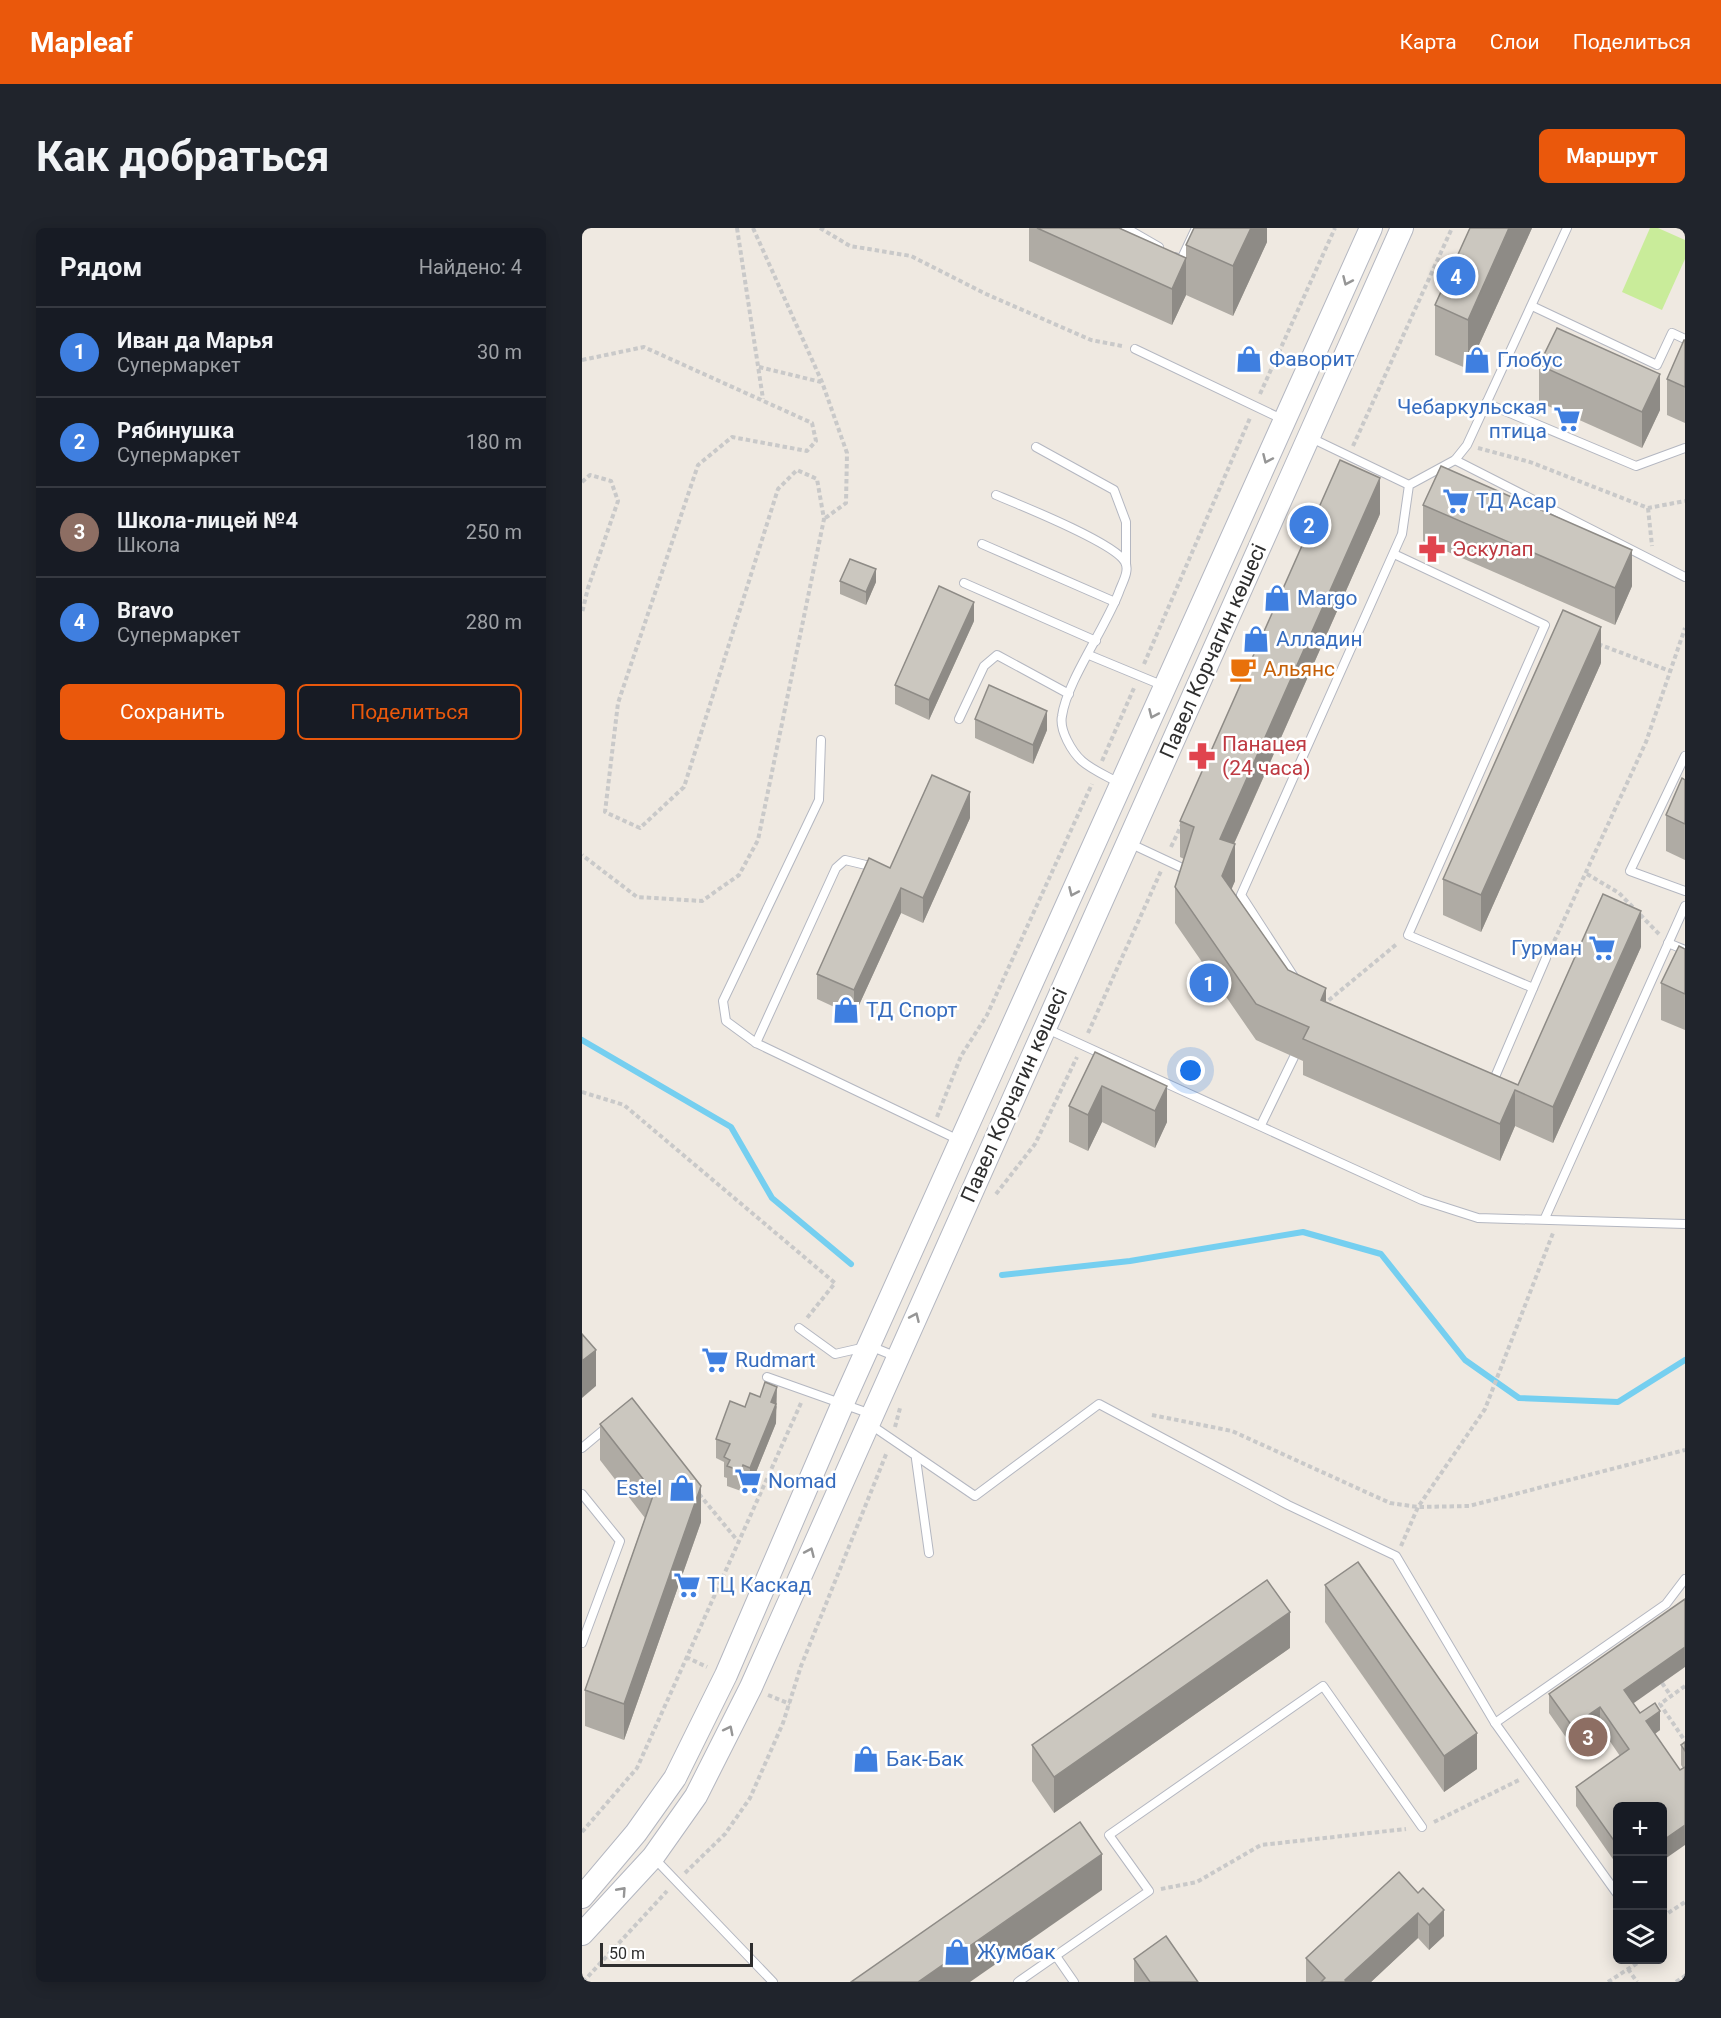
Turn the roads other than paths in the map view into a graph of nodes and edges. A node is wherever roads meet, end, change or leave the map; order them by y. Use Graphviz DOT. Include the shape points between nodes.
graph roads {
  1 [pos="1126,228"];
  2 [pos="1196,228"];
  3 [pos="1567,228"];
  4 [pos="1369,229"];
  5 [pos="1399,234"];
  6 [pos="1532,306"];
  7 [pos="1685,339"];
  8 [pos="1135,349"];
  9 [pos="1486,403"];
  10 [pos="1285,420"];
  11 [pos="1308,436"];
  12 [pos="1036,447"];
  13 [pos="1685,448"];
  14 [pos="1455,460"];
  15 [pos="1409,485"];
  16 [pos="996,495"];
  17 [pos="982,544"];
  18 [pos="1394,554"];
  19 [pos="1126,563"];
  20 [pos="1685,577"];
  21 [pos="964,583"];
  22 [pos="1115,602"];
  23 [pos="1186,640"];
  24 [pos="1096,641"];
  25 [pos="1212,652"];
  26 [pos="1089,655"];
  27 [pos="1165,687"];
  28 [pos="1069,694"];
  29 [pos="959,719"];
  30 [pos="821,740"];
  31 [pos="1685,756"];
  32 [pos="1122,784"];
  33 [pos="1127,842"];
  34 [pos="870,866"];
  35 [pos="1191,872"];
  36 [pos="1231,890"];
  37 [pos="1685,891"];
  38 [pos="1241,894"];
  39 [pos="1685,906"];
  40 [pos="1668,943"];
  41 [pos="1685,950"];
  42 [pos="1546,958"];
  43 [pos="1533,988"];
  44 [pos="1316,1011"];
  45 [pos="1044,1028"];
  46 [pos="756,1043"];
  47 [pos="1294,1057"];
  48 [pos="1480,1081"];
  49 [pos="1262,1125"];
  50 [pos="961,1141"];
  51 [pos="1545,1218"];
  52 [pos="1685,1224"];
  53 [pos="799,1328"];
  54 [pos="870,1346"];
  55 [pos="897,1357"];
  56 [pos="767,1377"];
  57 [pos="843,1403"];
  58 [pos="618,1418"];
  59 [pos="870,1419"];
  60 [pos="582,1449"];
  61 [pos="916,1459"];
  62 [pos="582,1494"];
  63 [pos="929,1553"];
  64 [pos="1685,1579"];
  65 [pos="582,1642"];
  66 [pos="1495,1723"];
  67 [pos="1422,1827"];
  68 [pos="653,1857"];
  69 [pos="1613,1889"];
  70 [pos="582,1897"];
  71 [pos="601,1914"];
  72 [pos="582,1934"];
  73 [pos="1056,1956"];
  74 [pos="772,1982"];
  75 [pos="1018,1982"];
  76 [pos="1074,1982"];
  1 -- 2 [label="lane" via="1181,260"];
  3 -- 6 [label="lane"];
  4 -- 5 [label="street"];
  4 -- 10 [label="street, Павел Корчагин көшесі, one-way"];
  5 -- 11 [label="street, Павел Корчагин көшесі"];
  6 -- 7 [label="lane" via="1657,364 1672,333"];
  6 -- 9 [label="lane"];
  8 -- 10 [label="lane"];
  9 -- 13 [label="lane" via="1636,466"];
  9 -- 14 [label="lane" via="1467,445"];
  10 -- 23 [label="street, Павел Корчагин көшесі, one-way"];
  11 -- 15 [label="lane"];
  11 -- 25 [label="street, Павел Корчагин көшесі"];
  12 -- 19 [label="lane" via="1114,490 1126,522"];
  14 -- 15 [label="lane"];
  14 -- 20 [label="lane"];
  15 -- 18 [label="lane" via="1402,534"];
  16 -- 19 [label="lane" via="1078,532 1118,553"];
  17 -- 22 [label="lane"];
  18 -- 38 [label="lane"];
  18 -- 43 [label="lane" via="1545,625 1408,935"];
  19 -- 22 [label="lane"];
  21 -- 24 [label="lane"];
  22 -- 24 [label="lane"];
  23 -- 25 [label="street"];
  23 -- 27 [label="street, Павел Корчагин көшесі"];
  24 -- 26 [label="lane"];
  25 -- 33 [label="street, Павел Корчагин көшесі"];
  26 -- 27 [label="lane"];
  26 -- 28 [label="lane"];
  27 -- 32 [label="street, Павел Корчагин көшесі, one-way"];
  28 -- 29 [label="lane" via="997,655 984,666"];
  28 -- 32 [label="lane" via="1061,718 1070,745 1082,761"];
  30 -- 46 [label="lane" via="819,800 723,1001 726,1021"];
  31 -- 37 [label="lane" via="1630,871"];
  32 -- 50 [label="street, Павел Корчагин көшесі, one-way"];
  33 -- 35 [label="lane"];
  33 -- 45 [label="street, Павел Корчагин көшесі"];
  34 -- 46 [label="lane" via="845,860 836,868"];
  36 -- 38 [label="lane"];
  38 -- 44 [label="lane"];
  39 -- 40 [label="lane"];
  40 -- 41 [label="lane"];
  40 -- 51 [label="lane"];
  42 -- 43 [label="lane"];
  43 -- 48 [label="lane" via="1491,1086"];
  45 -- 49 [label="lane"];
  55 -- 45 [label="street, Павел Корчагин көшесі, one-way"];
  46 -- 50 [label="lane"];
  47 -- 49 [label="lane"];
  49 -- 51 [label="lane" via="1422,1200 1478,1218"];
  50 -- 54 [label="street, Павел Корчагин көшесі"];
  51 -- 52 [label="lane"];
  53 -- 54 [label="lane" via="835,1354"];
  54 -- 55 [label="lane"];
  54 -- 57 [label="street, Павел Корчагин көшесі"];
  55 -- 59 [label="street, Павел Корчагин көшесі"];
  56 -- 57 [label="lane"];
  57 -- 59 [label="lane"];
  57 -- 70 [label="street, Павел Корчагин көшесі" via="726,1675 675,1778 636,1833"];
  58 -- 60 [label="lane"];
  59 -- 61 [label="lane"];
  68 -- 59 [label="street, Павел Корчагин көшесі, one-way" via="696,1796 751,1687"];
  61 -- 63 [label="lane"];
  61 -- 66 [label="lane" via="975,1496 1099,1404 1288,1505 1396,1556"];
  62 -- 65 [label="lane" via="620,1541"];
  64 -- 66 [label="lane" via="1666,1604"];
  66 -- 69 [label="lane"];
  67 -- 73 [label="lane" via="1323,1686 1109,1834 1149,1891"];
  71 -- 68 [label="street, Павел Корчагин көшесі, one-way"];
  68 -- 74 [label="lane"];
  70 -- 71 [label="street"];
  71 -- 72 [label="street, Павел Корчагин көшесі"];
  73 -- 75 [label="lane"];
  73 -- 76 [label="lane"];
}
